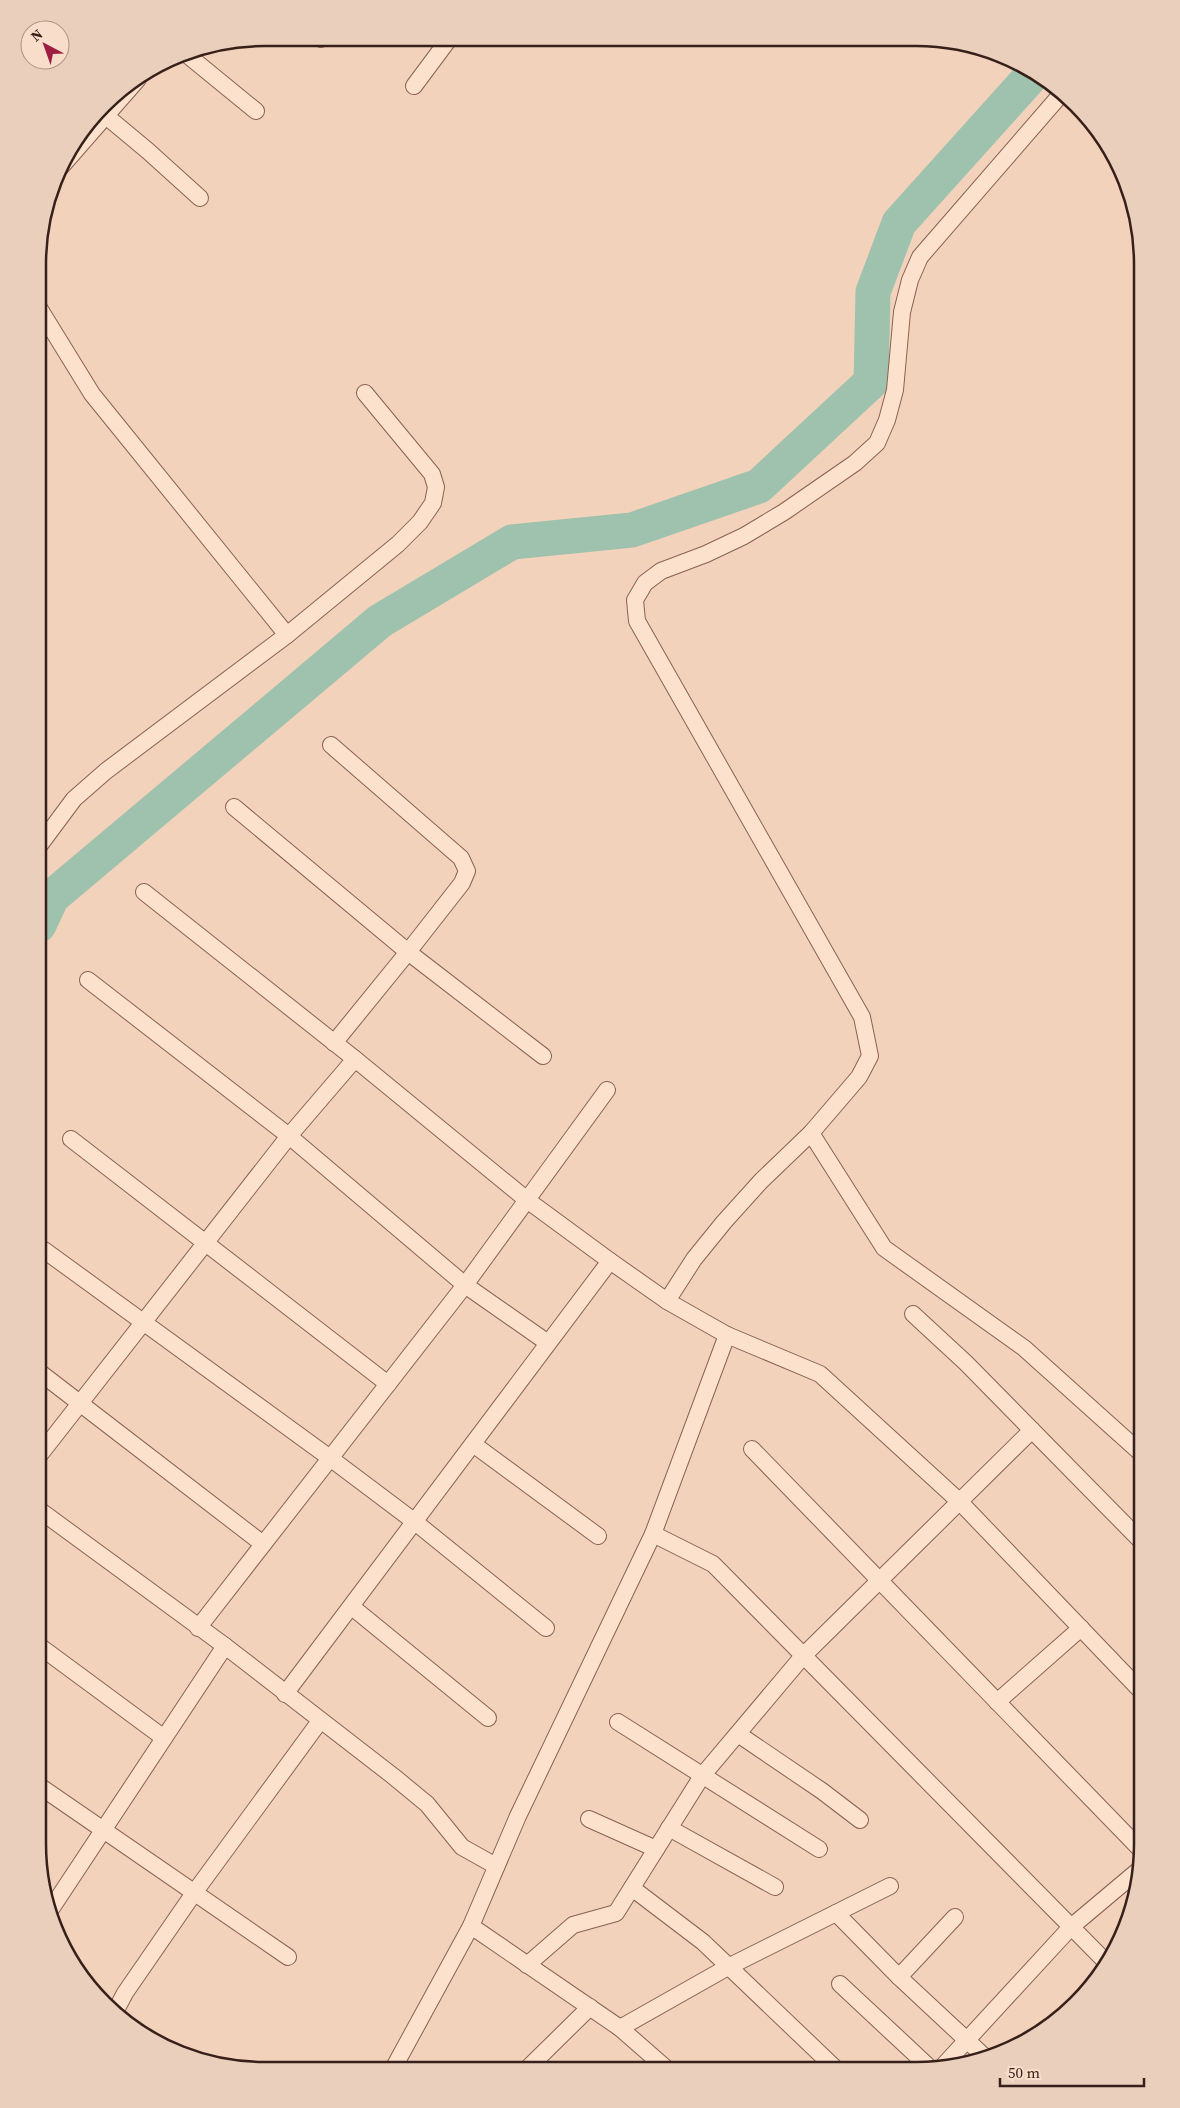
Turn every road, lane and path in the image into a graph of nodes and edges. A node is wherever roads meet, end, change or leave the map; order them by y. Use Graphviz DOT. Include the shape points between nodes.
graph roads {
  1 [pos="444,46"];
  2 [pos="192,59"];
  3 [pos="414,86"];
  4 [pos="1057,98"];
  5 [pos="119,101"];
  6 [pos="256,111"];
  7 [pos="106,116"];
  8 [pos="97,124"];
  9 [pos="200,198"];
  10 [pos="46,319"];
  11 [pos="365,393"];
  12 [pos="287,635"];
  13 [pos="331,745"];
  14 [pos="234,807"];
  15 [pos="46,837"];
  16 [pos="144,892"];
  17 [pos="408,952"];
  18 [pos="88,980"];
  19 [pos="334,1043"];
  20 [pos="543,1056"];
  21 [pos="355,1059"];
  22 [pos="607,1090"];
  23 [pos="811,1133"];
  24 [pos="289,1136"];
  25 [pos="71,1139"];
  26 [pos="527,1200"];
  27 [pos="206,1242"];
  28 [pos="46,1251"];
  29 [pos="610,1261"];
  30 [pos="465,1285"];
  31 [pos="667,1301"];
  32 [pos="913,1314"];
  33 [pos="143,1321"];
  34 [pos="727,1335"];
  35 [pos="548,1343"];
  36 [pos="46,1377"];
  37 [pos="388,1384"];
  38 [pos="80,1403"];
  39 [pos="1032,1430"];
  40 [pos="473,1444"];
  41 [pos="46,1447"];
  42 [pos="1134,1447"];
  43 [pos="752,1449"];
  44 [pos="330,1458"];
  45 [pos="960,1502"];
  46 [pos="46,1515"];
  47 [pos="415,1522"];
  48 [pos="653,1534"];
  49 [pos="1134,1534"];
  50 [pos="598,1536"];
  51 [pos="263,1544"];
  52 [pos="879,1581"];
  53 [pos="352,1607"];
  54 [pos="198,1628"];
  55 [pos="546,1628"];
  56 [pos="1081,1628"];
  57 [pos="225,1646"];
  58 [pos="46,1651"];
  59 [pos="803,1656"];
  60 [pos="1134,1684"];
  61 [pos="285,1694"];
  62 [pos="997,1702"];
  63 [pos="488,1718"];
  64 [pos="320,1722"];
  65 [pos="618,1722"];
  66 [pos="738,1734"];
  67 [pos="164,1738"];
  68 [pos="702,1776"];
  69 [pos="46,1791"];
  70 [pos="589,1819"];
  71 [pos="860,1820"];
  72 [pos="669,1828"];
  73 [pos="103,1831"];
  74 [pos="1134,1843"];
  75 [pos="656,1848"];
  76 [pos="819,1849"];
  77 [pos="496,1866"];
  78 [pos="1132,1875"];
  79 [pos="890,1886"];
  80 [pos="775,1887"];
  81 [pos="632,1888"];
  82 [pos="194,1893"];
  83 [pos="55,1903"];
  84 [pos="836,1913"];
  85 [pos="955,1917"];
  86 [pos="470,1926"];
  87 [pos="1071,1927"];
  88 [pos="288,1957"];
  89 [pos="1102,1958"];
  90 [pos="527,1965"];
  91 [pos="728,1967"];
  92 [pos="899,1977"];
  93 [pos="840,1984"];
  94 [pos="118,2006"];
  95 [pos="590,2008"];
  96 [pos="620,2028"];
  97 [pos="967,2040"];
  98 [pos="980,2052"];
  99 [pos="949,2059"];
  100 [pos="923,2061"];
  101 [pos="397,2062"];
  102 [pos="534,2062"];
  103 [pos="659,2062"];
  104 [pos="829,2062"];
  1 -- 3 [label="street"];
  2 -- 6 [label="street"];
  4 -- 23 [label="street" via="920,257 902,312 895,390 877,443 855,463 744,536 661,571 644,583 635,600 637,621 862,1017 870,1056 859,1077"];
  5 -- 7 [label="street"];
  7 -- 8 [label="street"];
  7 -- 9 [label="street"];
  10 -- 12 [label="street" via="92,394"];
  11 -- 12 [label="street" via="432,474 436,487 433,504 398,544"];
  12 -- 15 [label="street" via="106,771 74,799"];
  13 -- 17 [label="street" via="461,858 468,871"];
  14 -- 17 [label="street"];
  16 -- 19 [label="street"];
  17 -- 19 [label="street"];
  17 -- 20 [label="street"];
  18 -- 24 [label="street"];
  19 -- 21 [label="street"];
  21 -- 24 [label="street"];
  21 -- 26 [label="street"];
  22 -- 26 [label="street"];
  23 -- 31 [label="street" via="724,1222 694,1259"];
  23 -- 42 [label="street" via="884,1248 1024,1348"];
  24 -- 27 [label="street"];
  24 -- 30 [label="street"];
  25 -- 27 [label="street"];
  26 -- 29 [label="street"];
  26 -- 30 [label="street"];
  27 -- 33 [label="street"];
  27 -- 37 [label="street"];
  28 -- 33 [label="street"];
  29 -- 31 [label="street"];
  29 -- 35 [label="street"];
  30 -- 35 [label="street"];
  30 -- 37 [label="street"];
  31 -- 34 [label="street"];
  32 -- 39 [label="street"];
  33 -- 38 [label="street"];
  33 -- 44 [label="street"];
  34 -- 45 [label="street" via="820,1374"];
  34 -- 48 [label="street"];
  35 -- 40 [label="street"];
  36 -- 38 [label="street"];
  37 -- 44 [label="street"];
  38 -- 41 [label="street"];
  38 -- 51 [label="street"];
  39 -- 45 [label="street"];
  39 -- 49 [label="street"];
  40 -- 47 [label="street"];
  40 -- 50 [label="street"];
  43 -- 52 [label="street"];
  44 -- 47 [label="street"];
  44 -- 51 [label="street"];
  45 -- 52 [label="street"];
  45 -- 56 [label="street"];
  46 -- 54 [label="street"];
  47 -- 53 [label="street"];
  47 -- 55 [label="street"];
  48 -- 59 [label="street" via="713,1564"];
  48 -- 77 [label="street"];
  51 -- 54 [label="street"];
  52 -- 59 [label="street"];
  52 -- 62 [label="street"];
  53 -- 61 [label="street"];
  53 -- 63 [label="street"];
  54 -- 57 [label="street"];
  56 -- 60 [label="street"];
  56 -- 62 [label="street"];
  57 -- 61 [label="street"];
  57 -- 67 [label="street"];
  58 -- 67 [label="street"];
  59 -- 66 [label="street"];
  59 -- 87 [label="street"];
  61 -- 64 [label="street"];
  62 -- 74 [label="street"];
  64 -- 77 [label="street" via="427,1804 462,1847"];
  64 -- 82 [label="street"];
  65 -- 68 [label="street"];
  66 -- 68 [label="street"];
  66 -- 71 [label="street"];
  67 -- 73 [label="street"];
  68 -- 72 [label="street"];
  68 -- 76 [label="street"];
  69 -- 73 [label="street"];
  70 -- 75 [label="street"];
  72 -- 75 [label="street"];
  72 -- 80 [label="street"];
  73 -- 82 [label="street"];
  73 -- 83 [label="street"];
  75 -- 81 [label="street"];
  77 -- 86 [label="street"];
  78 -- 87 [label="street"];
  79 -- 84 [label="street"];
  81 -- 90 [label="street" via="616,1913 573,1925"];
  81 -- 91 [label="street" via="703,1942"];
  82 -- 88 [label="street"];
  82 -- 94 [label="street"];
  84 -- 91 [label="street"];
  84 -- 92 [label="street"];
  85 -- 92 [label="street"];
  86 -- 90 [label="street"];
  86 -- 101 [label="street"];
  87 -- 89 [label="street"];
  87 -- 97 [label="street"];
  90 -- 95 [label="street"];
  91 -- 96 [label="street"];
  91 -- 104 [label="street"];
  92 -- 97 [label="street"];
  93 -- 100 [label="street"];
  95 -- 96 [label="street"];
  95 -- 102 [label="street"];
  96 -- 103 [label="street"];
  97 -- 98 [label="street"];
  97 -- 99 [label="street"];
}
